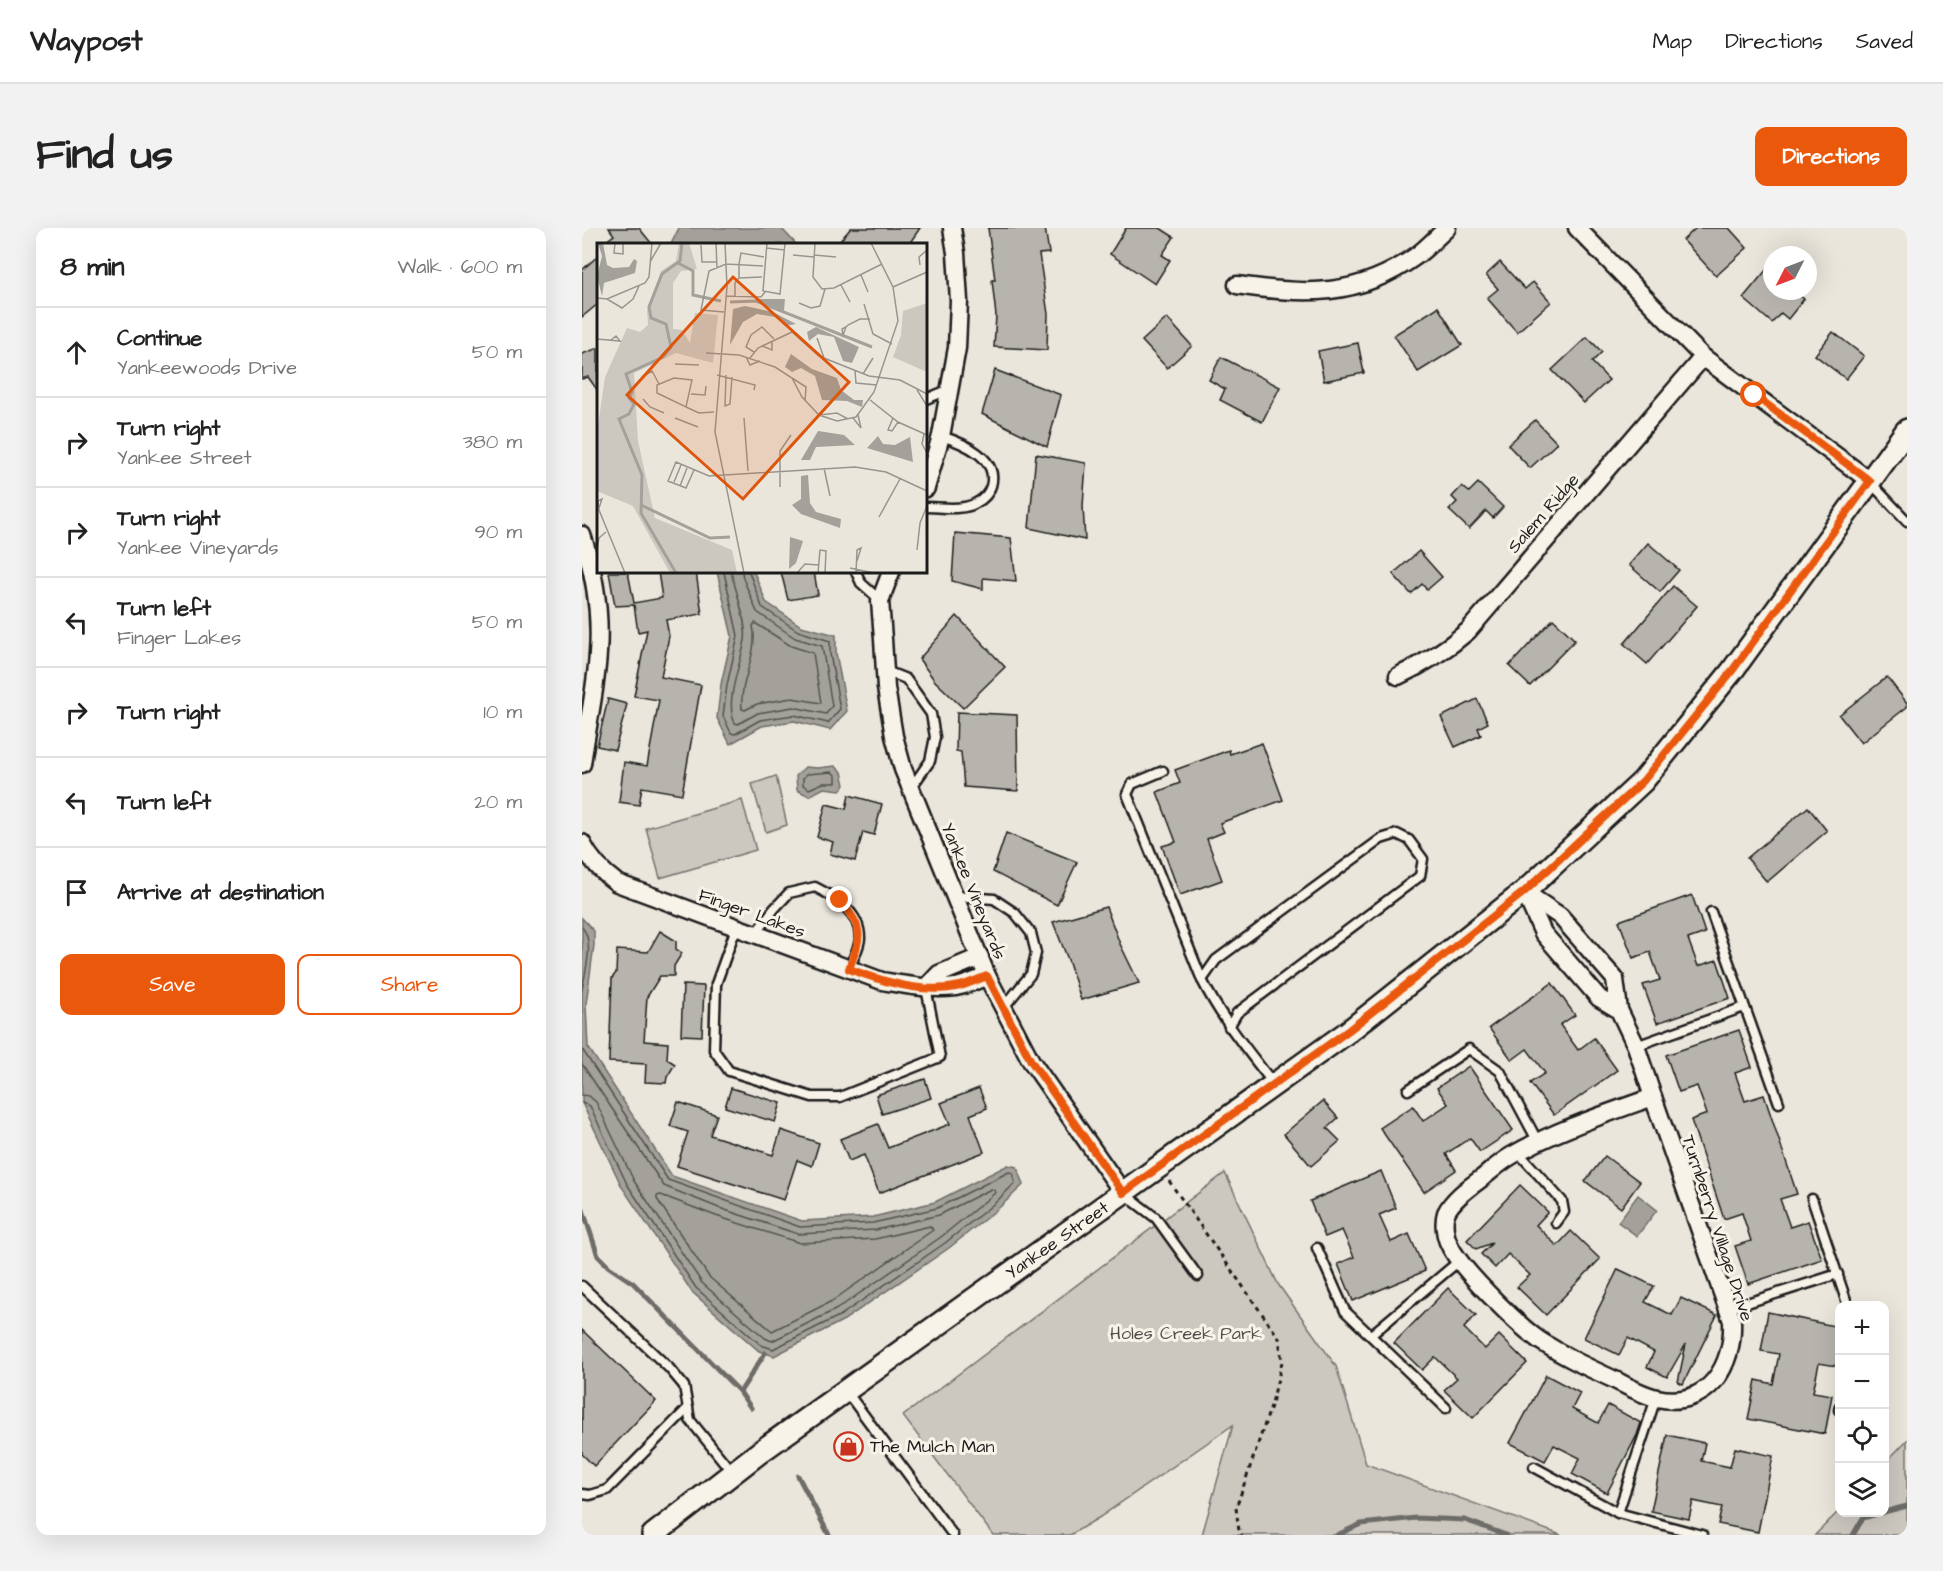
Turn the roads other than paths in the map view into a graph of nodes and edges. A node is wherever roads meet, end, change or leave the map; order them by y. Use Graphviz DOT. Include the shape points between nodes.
graph roads {
  1 [pos="952,228"];
  2 [pos="1447,228"];
  3 [pos="1577,228"];
  4 [pos="1237,285"];
  5 [pos="1703,357"];
  6 [pos="948,390"];
  7 [pos="927,399"];
  8 [pos="1907,430"];
  9 [pos="941,436"];
  10 [pos="1870,481"];
  11 [pos="927,485"];
  12 [pos="927,507"];
  13 [pos="1907,521"];
  14 [pos="582,535"];
  15 [pos="856,573"];
  16 [pos="891,573"];
  17 [pos="880,601"];
  18 [pos="886,671"];
  19 [pos="1398,676"];
  20 [pos="582,764"];
  21 [pos="1163,771"];
  22 [pos="911,788"];
  23 [pos="582,843"];
  24 [pos="1524,892"];
  25 [pos="955,896"];
  26 [pos="1711,912"];
  27 [pos="736,928"];
  28 [pos="755,935"];
  29 [pos="980,957"];
  30 [pos="849,969"];
  31 [pos="987,976"];
  32 [pos="1202,980"];
  33 [pos="926,988"];
  34 [pos="1004,1007"];
  35 [pos="1744,1007"];
  36 [pos="1620,1011"];
  37 [pos="1229,1027"];
  38 [pos="1636,1046"];
  39 [pos="1273,1084"];
  40 [pos="1408,1090"];
  41 [pos="1653,1097"];
  42 [pos="1779,1103"];
  43 [pos="1538,1142"];
  44 [pos="1518,1152"];
  45 [pos="1123,1193"];
  46 [pos="1812,1199"];
  47 [pos="1556,1223"];
  48 [pos="1317,1248"];
  49 [pos="1459,1260"];
  50 [pos="1838,1274"];
  51 [pos="1198,1276"];
  52 [pos="582,1286"];
  53 [pos="1847,1301"];
  54 [pos="1728,1309"];
  55 [pos="1371,1335"];
  56 [pos="846,1391"];
  57 [pos="1656,1398"];
  58 [pos="688,1408"];
  59 [pos="1446,1408"];
  60 [pos="1534,1467"];
  61 [pos="733,1473"];
  62 [pos="582,1494"];
  63 [pos="1618,1513"];
  64 [pos="653,1535"];
  65 [pos="953,1535"];
  66 [pos="1702,1535"];
  1 -- 6 [label="street" via="959,301 957,348"];
  2 -- 4 [label="street" via="1395,269 1347,288 1275,291"];
  3 -- 5 [label="street"];
  5 -- 10 [label="street"];
  5 -- 19 [label="street, Salem Ridge" via="1468,631 1425,663"];
  6 -- 7 [label="lane"];
  6 -- 9 [label="street"];
  8 -- 10 [label="street, Yankee Street"];
  9 -- 11 [label="street"];
  9 -- 12 [label="lane" via="988,461 994,477 989,493 975,504"];
  10 -- 13 [label="lane"];
  10 -- 24 [label="street, Yankee Street" via="1732,671 1643,781"];
  14 -- 20 [label="street" via="597,592 599,624"];
  15 -- 17 [label="lane"];
  16 -- 17 [label="street, Yankee Vineyards"];
  17 -- 18 [label="street, Yankee Vineyards"];
  18 -- 22 [label="street, Yankee Vineyards" via="894,736"];
  18 -- 22 [label="lane" via="906,679 931,714 935,737 930,761"];
  21 -- 32 [label="lane" via="1132,784 1127,794"];
  22 -- 25 [label="street, Yankee Vineyards"];
  23 -- 27 [label="street, Finger Lakes" via="603,873 617,883"];
  24 -- 36 [label="street" via="1543,933 1599,998"];
  24 -- 36 [label="street, Turnberry Village Drive" via="1560,916 1615,978"];
  24 -- 39 [label="street, Yankee Street" via="1349,1030"];
  25 -- 29 [label="street, Yankee Vineyards"];
  25 -- 34 [label="lane" via="994,899 1015,913 1031,933 1035,953 1031,974"];
  26 -- 35 [label="lane"];
  27 -- 28 [label="street, Finger Lakes"];
  27 -- 33 [label="lane" via="716,984 714,1050 729,1071 812,1097 840,1097 940,1057"];
  28 -- 30 [label="street, Finger Lakes"];
  28 -- 30 [label="lane" via="789,893 815,887 840,900 856,920 860,939"];
  29 -- 31 [label="street, Yankee Vineyards"];
  29 -- 33 [label="street" via="939,974"];
  30 -- 33 [label="street, Finger Lakes" via="882,981"];
  31 -- 33 [label="street, Finger Lakes" via="959,986"];
  31 -- 34 [label="street, Yankee Vineyards"];
  32 -- 37 [label="lane"];
  32 -- 37 [label="lane" via="1216,960 1382,839 1397,834 1409,840 1423,859 1420,876 1237,1013"];
  34 -- 45 [label="street, Yankee Vineyards" via="1031,1061"];
  35 -- 38 [label="lane"];
  35 -- 42 [label="lane"];
  36 -- 38 [label="street, Turnberry Village Drive"];
  37 -- 39 [label="lane"];
  38 -- 41 [label="street, Turnberry Village Drive"];
  39 -- 45 [label="street, Yankee Street"];
  40 -- 43 [label="lane" via="1469,1049 1500,1071"];
  41 -- 43 [label="street, Turnberry Village Drive"];
  41 -- 54 [label="street, Turnberry Village Drive"];
  43 -- 44 [label="street, Turnberry Village Drive"];
  44 -- 47 [label="lane" via="1562,1201 1564,1212"];
  44 -- 49 [label="street, Turnberry Village Drive" via="1470,1187 1447,1212 1445,1232"];
  45 -- 51 [label="lane" via="1156,1218"];
  45 -- 56 [label="street, Yankee Street"];
  46 -- 50 [label="lane"];
  48 -- 55 [label="lane" via="1345,1311"];
  49 -- 55 [label="lane"];
  49 -- 57 [label="street, Turnberry Village Drive" via="1538,1339 1563,1355"];
  50 -- 53 [label="lane"];
  50 -- 54 [label="lane"];
  52 -- 58 [label="lane" via="669,1368 684,1386"];
  54 -- 57 [label="street, Turnberry Village Drive" via="1733,1337 1720,1375 1687,1398"];
  55 -- 59 [label="lane"];
  56 -- 61 [label="street, Yankee Street"];
  56 -- 65 [label="lane"];
  57 -- 63 [label="lane"];
  58 -- 61 [label="lane" via="690,1420"];
  58 -- 62 [label="lane" via="607,1490"];
  60 -- 63 [label="lane"];
  61 -- 64 [label="street, Yankee Street"];
  63 -- 66 [label="lane"];
}
